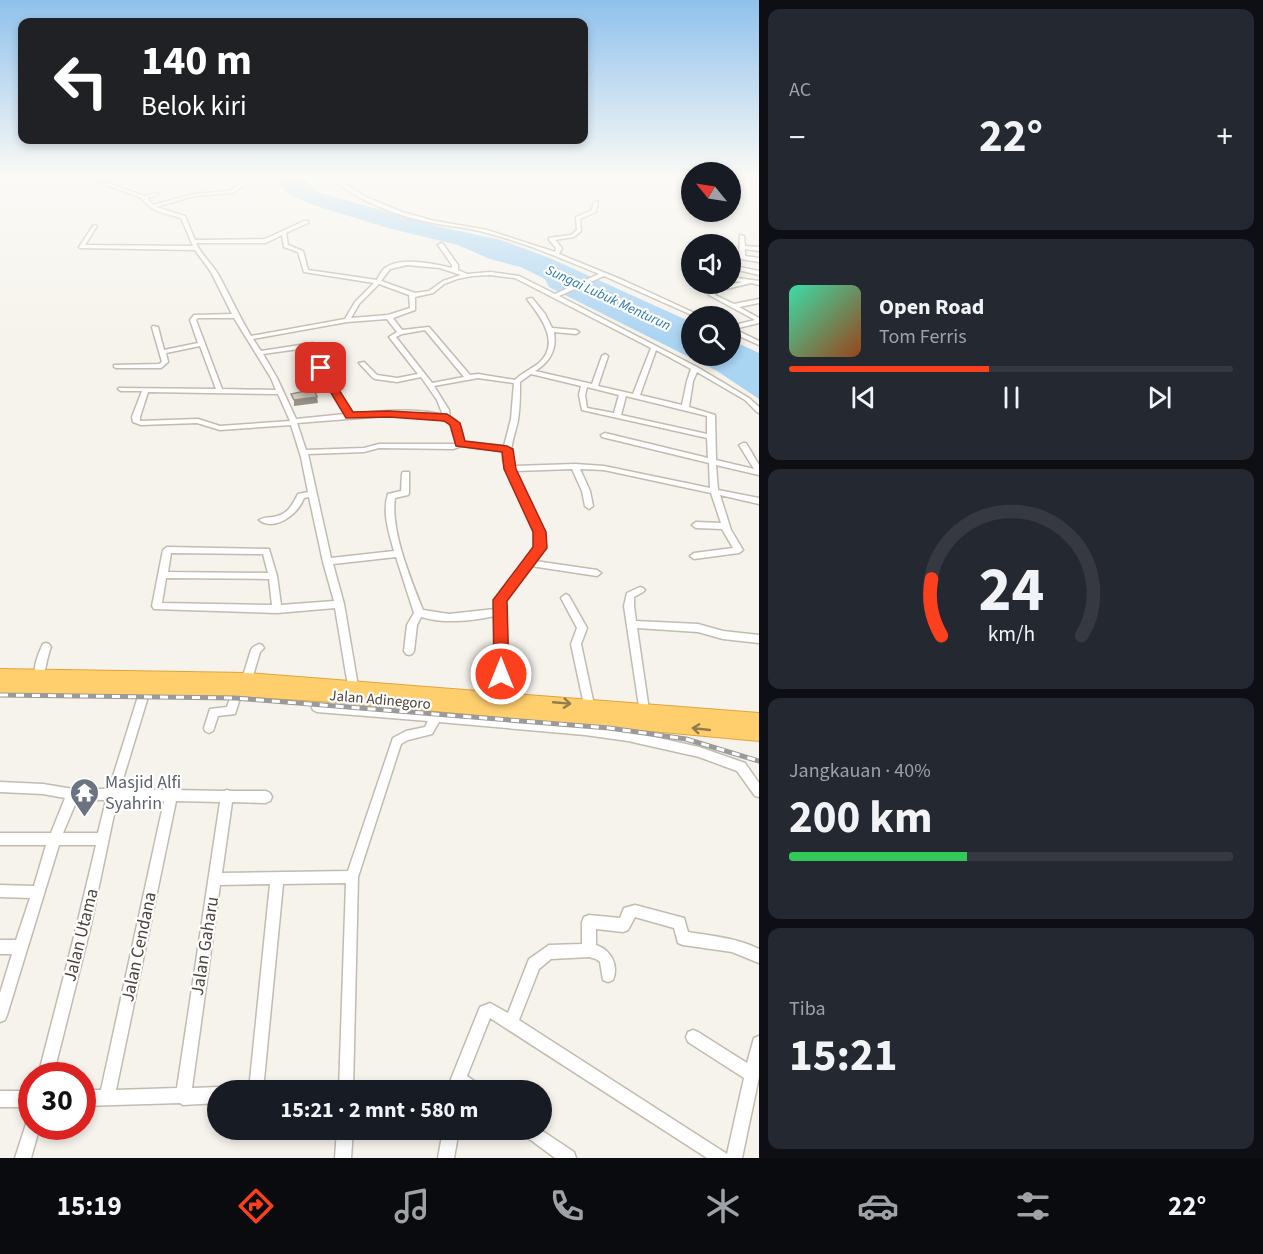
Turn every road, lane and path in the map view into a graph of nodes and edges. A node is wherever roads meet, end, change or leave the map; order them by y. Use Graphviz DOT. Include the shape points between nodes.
graph roads {
  1 [pos="92,231"];
  2 [pos="190,231"];
  3 [pos="291,231"];
  4 [pos="487,231"];
  5 [pos="577,231"];
  6 [pos="284,234"];
  7 [pos="742,236"];
  8 [pos="196,245"];
  9 [pos="441,245"];
  10 [pos="744,247"];
  11 [pos="759,249"];
  12 [pos="556,255"];
  13 [pos="742,257"];
  14 [pos="759,260"];
  15 [pos="741,269"];
  16 [pos="455,270"];
  17 [pos="759,273"];
  18 [pos="601,275"];
  19 [pos="467,276"];
  20 [pos="741,281"];
  21 [pos="378,282"];
  22 [pos="750,282"];
  23 [pos="759,283"];
  24 [pos="416,294"];
  25 [pos="556,296"];
  26 [pos="530,299"];
  27 [pos="759,301"];
  28 [pos="735,306"];
  29 [pos="681,309"];
  30 [pos="741,310"];
  31 [pos="236,316"];
  32 [pos="389,317"];
  33 [pos="347,320"];
  34 [pos="759,320"];
  35 [pos="741,326"];
  36 [pos="155,327"];
  37 [pos="550,330"];
  38 [pos="400,332"];
  39 [pos="576,332"];
  40 [pos="741,334"];
  41 [pos="251,338"];
  42 [pos="759,343"];
  43 [pos="201,344"];
  44 [pos="313,345"];
  45 [pos="654,347"];
  46 [pos="162,352"];
  47 [pos="259,353"];
  48 [pos="605,356"];
  49 [pos="123,357"];
  50 [pos="362,363"];
  51 [pos="116,366"];
  52 [pos="124,366"];
  53 [pos="321,368"];
  54 [pos="695,368"];
  55 [pos="531,372"];
  56 [pos="421,375"];
  57 [pos="468,377"];
  58 [pos="517,382"];
  59 [pos="585,384"];
  60 [pos="430,385"];
  61 [pos="594,387"];
  62 [pos="121,389"];
  63 [pos="146,389"];
  64 [pos="219,389"];
  65 [pos="279,392"];
  66 [pos="623,393"];
  67 [pos="636,396"];
  68 [pos="685,408"];
  69 [pos="759,411"];
  70 [pos="350,416"];
  71 [pos="617,416"];
  72 [pos="447,417"];
  73 [pos="293,422"];
  74 [pos="605,435"];
  75 [pos="711,437"];
  76 [pos="460,444"];
  77 [pos="742,445"];
  78 [pos="507,449"];
  79 [pos="303,452"];
  80 [pos="713,462"];
  81 [pos="575,466"];
  82 [pos="510,469"];
  83 [pos="759,472"];
  84 [pos="405,474"];
  85 [pos="714,490"];
  86 [pos="314,494"];
  87 [pos="759,501"];
  88 [pos="589,506"];
  89 [pos="263,520"];
  90 [pos="696,525"];
  91 [pos="726,526"];
  92 [pos="399,553"];
  93 [pos="694,556"];
  94 [pos="327,562"];
  95 [pos="529,563"];
  96 [pos="597,573"];
  97 [pos="162,575"];
  98 [pos="273,576"];
  99 [pos="640,590"];
  100 [pos="566,598"];
  101 [pos="339,604"];
  102 [pos="277,609"];
  103 [pos="500,612"];
  104 [pos="419,613"];
  105 [pos="631,624"];
  106 [pos="759,639"];
  107 [pos="46,647"];
  108 [pos="259,648"];
  109 [pos="409,651"];
  110 [pos="0,675"];
  111 [pos="39,675"];
  112 [pos="243,684"];
  113 [pos="0,686"];
  114 [pos="353,686"];
  115 [pos="146,687"];
  116 [pos="501,698"];
  117 [pos="589,705"];
  118 [pos="317,707"];
  119 [pos="644,710"];
  120 [pos="464,714"];
  121 [pos="436,718"];
  122 [pos="759,720"];
  123 [pos="208,728"];
  124 [pos="759,734"];
  125 [pos="0,788"];
  126 [pos="759,792"];
  127 [pos="74,794"];
  128 [pos="113,794"];
  129 [pos="226,795"];
  130 [pos="171,796"];
  131 [pos="266,797"];
  132 [pos="0,839"];
  133 [pos="103,839"];
  134 [pos="54,840"];
  135 [pos="352,877"];
  136 [pos="216,879"];
  137 [pos="277,880"];
  138 [pos="0,891"];
  139 [pos="39,892"];
  140 [pos="0,947"];
  141 [pos="22,947"];
  142 [pos="589,950"];
  143 [pos="759,956"];
  144 [pos="608,975"];
  145 [pos="0,1015"];
  146 [pos="511,1023"];
  147 [pos="693,1037"];
  148 [pos="759,1043"];
  149 [pos="49,1062"];
  150 [pos="752,1075"];
  151 [pos="257,1080"];
  152 [pos="346,1080"];
  153 [pos="460,1080"];
  154 [pos="207,1095"];
  155 [pos="183,1096"];
  156 [pos="96,1097"];
  157 [pos="107,1097"];
  158 [pos="0,1099"];
  159 [pos="18,1099"];
  160 [pos="28,1140"];
  161 [pos="344,1140"];
  162 [pos="449,1140"];
  163 [pos="543,1140"];
  164 [pos="22,1158"];
  165 [pos="343,1158"];
  166 [pos="446,1158"];
  167 [pos="568,1158"];
  168 [pos="721,1158"];
  169 [pos="734,1158"];
  1 -- 8 [label="street" via="82,247"];
  2 -- 8 [label="street"];
  3 -- 6 [label="street"];
  4 -- 12 [label="street"];
  5 -- 12 [label="street" via="572,236 551,239 559,248"];
  6 -- 8 [label="street" via="266,241"];
  6 -- 21 [label="street" via="286,246 300,251 306,271"];
  7 -- 10 [label="street"];
  8 -- 31 [label="street"];
  9 -- 16 [label="street"];
  10 -- 11 [label="street"];
  10 -- 13 [label="street"];
  12 -- 18 [label="street"];
  13 -- 14 [label="street"];
  15 -- 17 [label="street"];
  16 -- 19 [label="street"];
  16 -- 21 [label="street" via="400,264 386,269"];
  18 -- 25 [label="street"];
  18 -- 29 [label="street"];
  19 -- 24 [label="street"];
  19 -- 25 [label="street" via="517,277"];
  20 -- 22 [label="street"];
  21 -- 24 [label="street"];
  21 -- 33 [label="street" via="353,305"];
  22 -- 23 [label="street"];
  22 -- 28 [label="street" via="712,292 714,298"];
  24 -- 32 [label="street" via="411,297 412,309"];
  25 -- 45 [label="street"];
  26 -- 37 [label="street"];
  27 -- 28 [label="street"];
  30 -- 34 [label="street"];
  31 -- 41 [label="street"];
  31 -- 43 [label="street" via="193,318"];
  32 -- 33 [label="street"];
  32 -- 38 [label="street"];
  33 -- 41 [label="street"];
  34 -- 35 [label="street"];
  36 -- 46 [label="street"];
  37 -- 39 [label="street"];
  37 -- 55 [label="street" via="550,353"];
  38 -- 56 [label="street" via="392,338"];
  38 -- 57 [label="street" via="427,328"];
  40 -- 42 [label="street"];
  41 -- 47 [label="street"];
  43 -- 46 [label="street"];
  43 -- 64 [label="street"];
  44 -- 47 [label="street"];
  45 -- 54 [label="street"];
  45 -- 67 [label="street"];
  46 -- 52 [label="street" via="164,365"];
  47 -- 65 [label="street"];
  48 -- 61 [label="street"];
  49 -- 52 [label="street"];
  50 -- 56 [label="street" via="375,377 397,380"];
  51 -- 52 [label="street"];
  53 -- 70 [label="street"];
  54 -- 68 [label="street"];
  54 -- 69 [label="street" via="747,399"];
  55 -- 58 [label="street"];
  55 -- 59 [label="street"];
  56 -- 60 [label="street"];
  57 -- 58 [label="street" via="488,376"];
  57 -- 60 [label="street"];
  58 -- 78 [label="street" via="515,419"];
  59 -- 61 [label="street"];
  59 -- 71 [label="street" via="584,409"];
  60 -- 72 [label="street"];
  61 -- 66 [label="street"];
  62 -- 63 [label="street"];
  63 -- 64 [label="street"];
  63 -- 73 [label="street" via="136,417 141,423 192,421 220,428"];
  64 -- 65 [label="street"];
  65 -- 73 [label="street"];
  66 -- 67 [label="street"];
  66 -- 71 [label="street"];
  67 -- 68 [label="street"];
  68 -- 75 [label="street" via="711,415"];
  70 -- 72 [label="street"];
  70 -- 73 [label="street"];
  71 -- 75 [label="street"];
  72 -- 76 [label="street" via="455,423"];
  73 -- 79 [label="street"];
  74 -- 80 [label="street"];
  75 -- 80 [label="street"];
  76 -- 78 [label="street"];
  76 -- 79 [label="street"];
  77 -- 83 [label="street"];
  78 -- 82 [label="street"];
  79 -- 86 [label="street"];
  80 -- 83 [label="street"];
  80 -- 85 [label="street"];
  81 -- 82 [label="street"];
  81 -- 85 [label="street"];
  81 -- 88 [label="street"];
  82 -- 95 [label="street" via="539,532 540,548"];
  84 -- 92 [label="street" via="405,493 391,496 389,502"];
  85 -- 87 [label="street"];
  85 -- 91 [label="street"];
  86 -- 89 [label="street" via="301,496 291,513 283,518"];
  86 -- 94 [label="street"];
  90 -- 91 [label="street"];
  91 -- 93 [label="street" via="739,550"];
  92 -- 94 [label="street"];
  92 -- 104 [label="street"];
  94 -- 101 [label="street"];
  95 -- 96 [label="street"];
  95 -- 103 [label="street" via="500,600"];
  97 -- 98 [label="street"];
  97 -- 98 [label="street" via="168,549 267,552"];
  97 -- 102 [label="street" via="157,606"];
  98 -- 102 [label="street"];
  99 -- 105 [label="street" via="630,595"];
  100 -- 117 [label="street" via="582,628 576,644"];
  101 -- 102 [label="street"];
  101 -- 114 [label="street"];
  103 -- 104 [label="street" via="460,619"];
  103 -- 116 [label="street"];
  104 -- 109 [label="street" via="412,625"];
  105 -- 106 [label="street" via="698,628"];
  105 -- 119 [label="street"];
  107 -- 111 [label="street"];
  108 -- 112 [label="street"];
  110 -- 111 [label="highway, Jalan Adinegoro"];
  111 -- 112 [label="highway, Jalan Adinegoro"];
  112 -- 114 [label="highway, Jalan Adinegoro"];
  112 -- 115 [label="highway, Jalan Adinegoro"];
  112 -- 120 [label="highway, Jalan Adinegoro"];
  112 -- 123 [label="street" via="231,711 214,712"];
  113 -- 115 [label="highway, Jalan Adinegoro"];
  114 -- 116 [label="highway, Jalan Adinegoro"];
  115 -- 128 [label="street, Jalan Utama"];
  116 -- 117 [label="highway, Jalan Adinegoro, one-way"];
  117 -- 119 [label="highway, Jalan Adinegoro"];
  118 -- 121 [label="street"];
  119 -- 122 [label="highway, Jalan Adinegoro"];
  120 -- 121 [label="street"];
  124 -- 120 [label="highway, Jalan Adinegoro, one-way"];
  120 -- 126 [label="street" via="628,736 699,752 741,767"];
  121 -- 135 [label="street" via="428,731 398,741"];
  125 -- 127 [label="street"];
  127 -- 128 [label="street"];
  127 -- 134 [label="street"];
  128 -- 130 [label="street"];
  128 -- 133 [label="street, Jalan Utama"];
  129 -- 130 [label="street"];
  129 -- 131 [label="street"];
  129 -- 136 [label="street, Jalan Gaharu"];
  130 -- 157 [label="street, Jalan Cendana"];
  132 -- 134 [label="street"];
  133 -- 134 [label="street"];
  133 -- 149 [label="street, Jalan Utama"];
  134 -- 139 [label="street"];
  135 -- 137 [label="street"];
  135 -- 152 [label="street"];
  136 -- 137 [label="street"];
  136 -- 155 [label="street, Jalan Gaharu"];
  137 -- 151 [label="street"];
  138 -- 139 [label="street"];
  139 -- 141 [label="street"];
  140 -- 141 [label="street"];
  141 -- 145 [label="street"];
  142 -- 143 [label="street" via="589,922 623,925 635,911 679,922 683,938 731,946"];
  142 -- 144 [label="street" via="605,957"];
  142 -- 146 [label="street" via="555,950 535,962"];
  146 -- 153 [label="street" via="490,1010 485,1012"];
  146 -- 168 [label="street"];
  147 -- 150 [label="street"];
  148 -- 150 [label="street"];
  150 -- 169 [label="street"];
  154 -- 155 [label="street"];
  155 -- 157 [label="street"];
  156 -- 157 [label="street"];
  158 -- 159 [label="street"];
  160 -- 164 [label="street"];
  161 -- 165 [label="street"];
  162 -- 166 [label="street"];
  163 -- 167 [label="street"];
}
